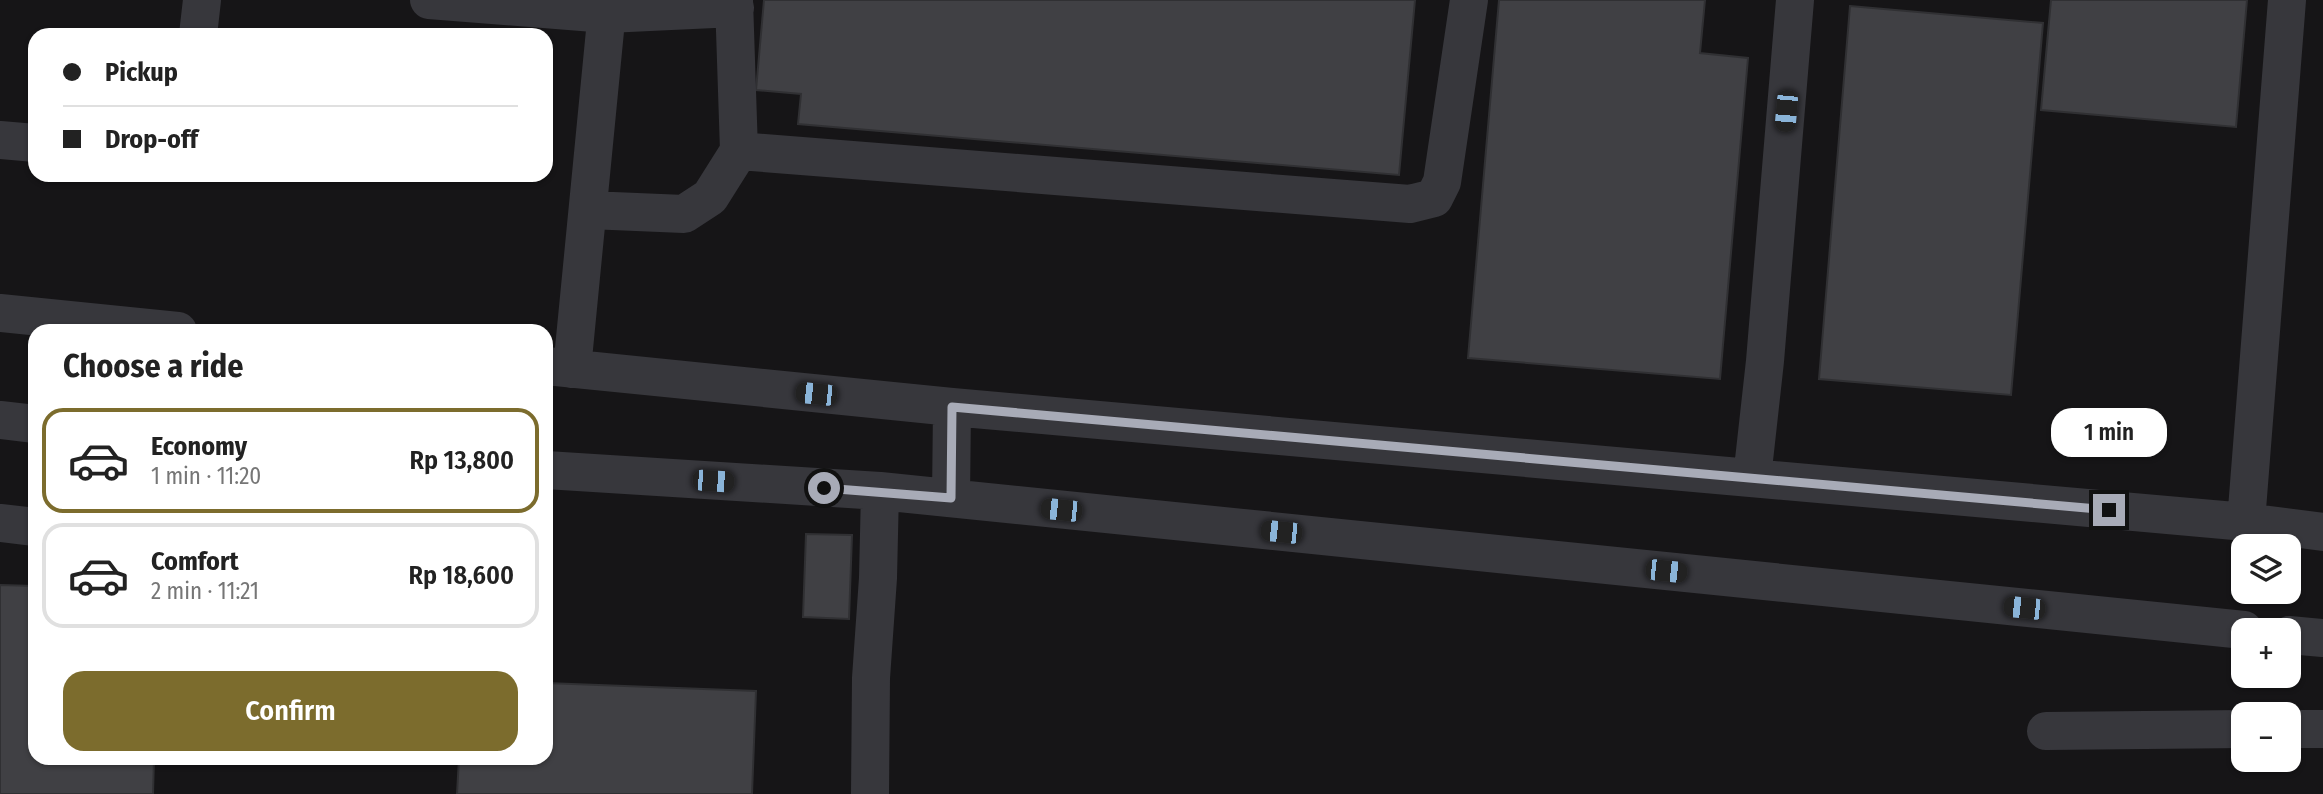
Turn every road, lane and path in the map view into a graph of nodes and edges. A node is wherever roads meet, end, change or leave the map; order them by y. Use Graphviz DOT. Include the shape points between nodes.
graph roads {
  1 [pos="202,0"];
  2 [pos="429,0"];
  3 [pos="1469,0"];
  4 [pos="1795,0"];
  5 [pos="2287,0"];
  6 [pos="734,4"];
  7 [pos="607,7"];
  8 [pos="199,28"];
  9 [pos="0,140"];
  10 [pos="28,142"];
  11 [pos="739,151"];
  12 [pos="589,210"];
  13 [pos="0,313"];
  14 [pos="109,324"];
  15 [pos="559,368"];
  16 [pos="952,407"];
  17 [pos="0,420"];
  18 [pos="28,423"];
  19 [pos="553,470"];
  20 [pos="1752,478"];
  21 [pos="880,491"];
  22 [pos="951,498"];
  23 [pos="2246,522"];
  24 [pos="0,523"];
  25 [pos="28,526"];
  26 [pos="2323,532"];
  27 [pos="2231,629"];
  28 [pos="2301,636"];
  29 [pos="2323,638"];
  30 [pos="2231,729"];
  31 [pos="2301,729"];
  32 [pos="2323,729"];
  33 [pos="2046,730"];
  34 [pos="870,794"];
  1 -- 8 [label="street"];
  2 -- 7 [label="street"];
  3 -- 11 [label="street" via="1442,183 1434,198 1410,204"];
  4 -- 20 [label="street"];
  5 -- 23 [label="street"];
  6 -- 7 [label="street"];
  6 -- 11 [label="street"];
  7 -- 12 [label="street"];
  9 -- 10 [label="street"];
  11 -- 12 [label="street" via="710,197 684,214"];
  12 -- 15 [label="street"];
  13 -- 14 [label="street"];
  15 -- 16 [label="street"];
  16 -- 20 [label="street"];
  16 -- 22 [label="street"];
  17 -- 18 [label="street"];
  19 -- 21 [label="street"];
  20 -- 23 [label="street"];
  21 -- 22 [label="street"];
  21 -- 34 [label="street"];
  22 -- 27 [label="street"];
  23 -- 26 [label="street"];
  24 -- 25 [label="street"];
  28 -- 29 [label="street"];
  30 -- 33 [label="street"];
  31 -- 32 [label="street"];
}
